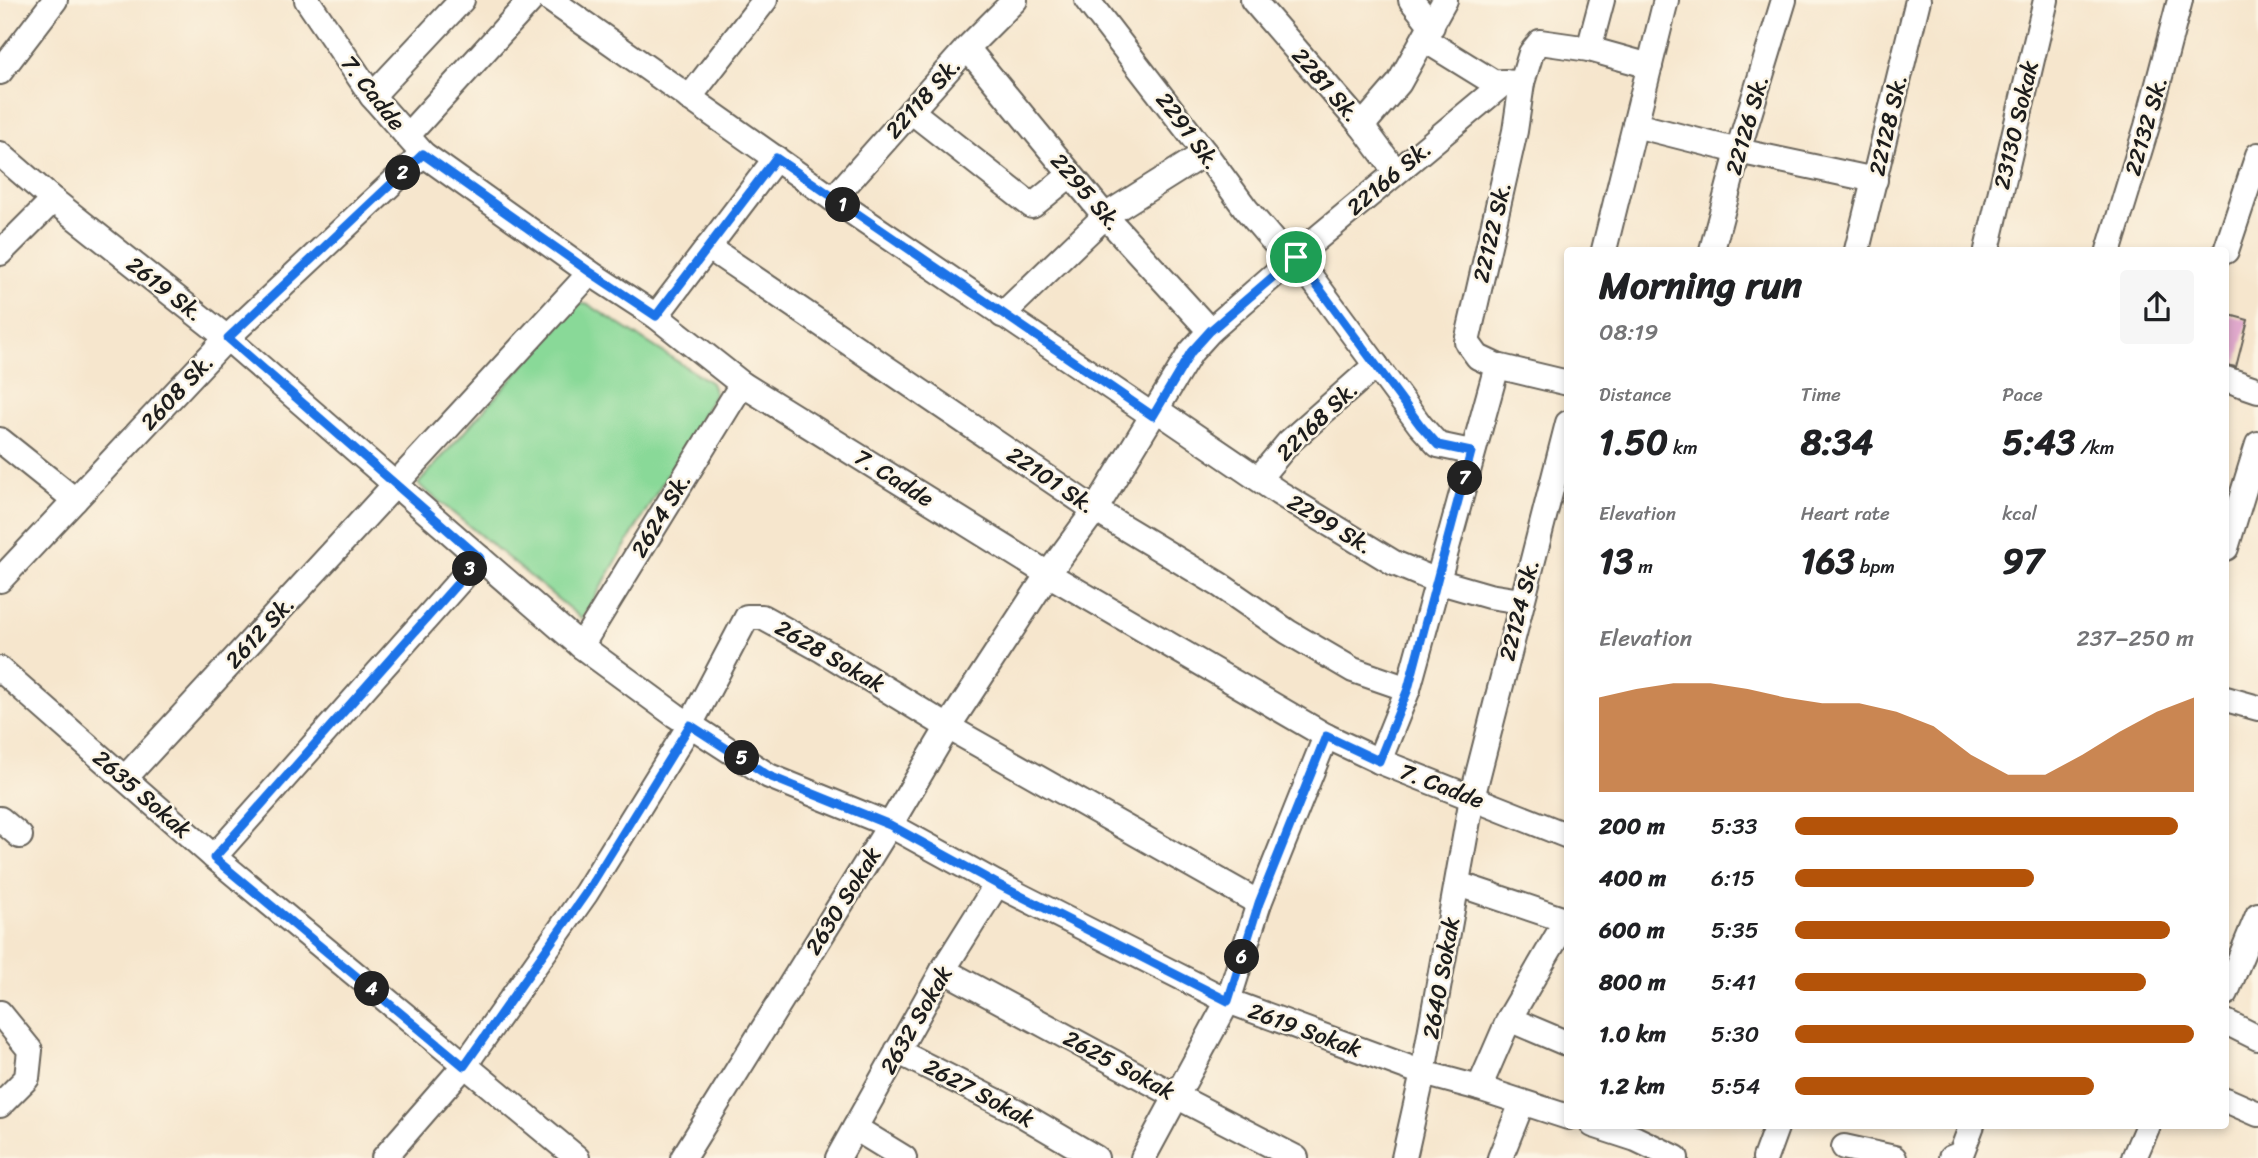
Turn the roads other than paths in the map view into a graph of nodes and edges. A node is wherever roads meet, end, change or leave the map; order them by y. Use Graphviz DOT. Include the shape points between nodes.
graph roads {
  1 [pos="55,0"];
  2 [pos="307,0"];
  3 [pos="462,0"];
  4 [pos="531,0"];
  5 [pos="551,0"];
  6 [pos="764,0"];
  7 [pos="1015,0"];
  8 [pos="1087,0"];
  9 [pos="1253,0"];
  10 [pos="1411,0"];
  11 [pos="1445,0"];
  12 [pos="1602,0"];
  13 [pos="1666,0"];
  14 [pos="1784,0"];
  15 [pos="1918,0"];
  16 [pos="2046,0"];
  17 [pos="2180,0"];
  18 [pos="1428,33"];
  19 [pos="967,48"];
  20 [pos="1589,50"];
  21 [pos="1650,66"];
  22 [pos="0,72"];
  23 [pos="1513,83"];
  24 [pos="372,96"];
  25 [pos="689,99"];
  26 [pos="911,111"];
  27 [pos="1635,125"];
  28 [pos="1362,126"];
  29 [pos="415,145"];
  30 [pos="1738,151"];
  31 [pos="1205,153"];
  32 [pos="0,154"];
  33 [pos="2258,155"];
  34 [pos="776,158"];
  35 [pos="1396,172"];
  36 [pos="1070,175"];
  37 [pos="1875,180"];
  38 [pos="834,199"];
  39 [pos="53,200"];
  40 [pos="1105,216"];
  41 [pos="708,247"];
  42 [pos="1605,247"];
  43 [pos="1714,247"];
  44 [pos="1858,247"];
  45 [pos="1988,247"];
  46 [pos="2110,247"];
  47 [pos="2227,247"];
  48 [pos="0,253"];
  49 [pos="1293,259"];
  50 [pos="590,272"];
  51 [pos="1002,315"];
  52 [pos="656,316"];
  53 [pos="1210,331"];
  54 [pos="228,338"];
  55 [pos="1376,365"];
  56 [pos="1497,366"];
  57 [pos="2229,380"];
  58 [pos="1564,382"];
  59 [pos="741,384"];
  60 [pos="2258,390"];
  61 [pos="1155,413"];
  62 [pos="0,440"];
  63 [pos="2258,444"];
  64 [pos="1471,452"];
  65 [pos="1564,454"];
  66 [pos="1259,478"];
  67 [pos="1560,485"];
  68 [pos="395,486"];
  69 [pos="75,500"];
  70 [pos="1095,510"];
  71 [pos="2229,538"];
  72 [pos="480,558"];
  73 [pos="1048,574"];
  74 [pos="0,580"];
  75 [pos="1437,581"];
  76 [pos="1521,601"];
  77 [pos="581,646"];
  78 [pos="0,669"];
  79 [pos="1408,689"];
  80 [pos="2229,700"];
  81 [pos="2258,708"];
  82 [pos="690,725"];
  83 [pos="948,727"];
  84 [pos="1326,736"];
  85 [pos="1379,761"];
  86 [pos="125,778"];
  87 [pos="1472,798"];
  88 [pos="0,819"];
  89 [pos="890,825"];
  90 [pos="1564,834"];
  91 [pos="20,836"];
  92 [pos="214,858"];
  93 [pos="997,884"];
  94 [pos="1458,884"];
  95 [pos="1259,903"];
  96 [pos="2258,915"];
  97 [pos="1564,920"];
  98 [pos="1564,926"];
  99 [pos="2252,944"];
  100 [pos="943,970"];
  101 [pos="2229,987"];
  102 [pos="1228,1001"];
  103 [pos="0,1013"];
  104 [pos="1509,1019"];
  105 [pos="2229,1024"];
  106 [pos="2258,1038"];
  107 [pos="1564,1042"];
  108 [pos="897,1051"];
  109 [pos="464,1066"];
  110 [pos="1423,1073"];
  111 [pos="1479,1088"];
  112 [pos="1176,1096"];
  113 [pos="2229,1101"];
  114 [pos="1522,1102"];
  115 [pos="0,1105"];
  116 [pos="2258,1114"];
  117 [pos="1564,1116"];
  118 [pos="855,1128"];
  119 [pos="1619,1129"];
  120 [pos="1776,1129"];
  121 [pos="1970,1129"];
  122 [pos="2146,1129"];
  123 [pos="1639,1132"];
  124 [pos="1845,1143"];
  125 [pos="384,1158"];
  126 [pos="577,1158"];
  127 [pos="683,1158"];
  128 [pos="838,1158"];
  129 [pos="904,1158"];
  130 [pos="1096,1158"];
  131 [pos="1143,1158"];
  132 [pos="1296,1158"];
  133 [pos="1404,1158"];
  134 [pos="1500,1158"];
  135 [pos="1676,1158"];
  136 [pos="1765,1158"];
  137 [pos="1894,1158"];
  138 [pos="1951,1158"];
  139 [pos="2134,1158"];
  1 -- 22 [label="street"];
  2 -- 24 [label="street, 7. Cadde"];
  3 -- 24 [label="street"];
  4 -- 29 [label="street, 2608 Sk."];
  5 -- 25 [label="street, 2299 Sk."];
  6 -- 25 [label="street"];
  7 -- 19 [label="street, 22118 Sk."];
  8 -- 31 [label="street, 2291 Sk."];
  9 -- 28 [label="street, 2281 Sk."];
  10 -- 18 [label="street"];
  11 -- 18 [label="street"];
  12 -- 20 [label="street"];
  13 -- 21 [label="street"];
  14 -- 30 [label="street, 22126 Sk."];
  15 -- 37 [label="street, 22128 Sk."];
  16 -- 45 [label="street, 23130 Sokak"];
  17 -- 46 [label="street, 22132 Sk."];
  18 -- 23 [label="street" via="1493,82"];
  18 -- 28 [label="street" via="1399,83"];
  19 -- 26 [label="street, 22118 Sk."];
  19 -- 36 [label="street, 2295 Sk."];
  20 -- 21 [label="street"];
  20 -- 23 [label="street" via="1540,42"];
  21 -- 27 [label="street"];
  23 -- 35 [label="street, 22166 Sk."];
  23 -- 56 [label="street, 22122 Sk." via="1515,131 1467,342 1478,357"];
  24 -- 29 [label="street, 7. Cadde"];
  25 -- 34 [label="street, 2299 Sk."];
  26 -- 36 [label="street" via="1032,206"];
  26 -- 38 [label="street, 22118 Sk."];
  27 -- 30 [label="street"];
  27 -- 42 [label="street"];
  28 -- 35 [label="street, 2281 Sk."];
  29 -- 50 [label="street, 7. Cadde"];
  29 -- 54 [label="street, 2608 Sk."];
  30 -- 37 [label="street"];
  30 -- 43 [label="street, 22126 Sk."];
  31 -- 40 [label="street"];
  31 -- 49 [label="street, 2291 Sk." via="1246,209"];
  32 -- 39 [label="street, 2619 Sk."];
  33 -- 47 [label="street"];
  34 -- 38 [label="street, 2299 Sk."];
  34 -- 41 [label="street"];
  35 -- 49 [label="street, 22166 Sk."];
  36 -- 40 [label="street, 2295 Sk."];
  37 -- 44 [label="street, 22128 Sk."];
  38 -- 51 [label="street, 2299 Sk."];
  39 -- 48 [label="street"];
  39 -- 54 [label="street, 2619 Sk."];
  40 -- 51 [label="street"];
  40 -- 53 [label="street, 2295 Sk."];
  41 -- 52 [label="street"];
  41 -- 70 [label="street, 22101 Sk."];
  49 -- 53 [label="street, 22166 Sk."];
  49 -- 55 [label="street, 2291 Sk."];
  50 -- 52 [label="street, 7. Cadde"];
  50 -- 68 [label="street, 2612 Sk."];
  51 -- 61 [label="street, 2299 Sk."];
  52 -- 59 [label="street, 7. Cadde"];
  53 -- 61 [label="street, 22166 Sk." via="1191,352"];
  54 -- 68 [label="street, 2619 Sk."];
  54 -- 69 [label="street, 2608 Sk."];
  55 -- 64 [label="street, 2291 Sk." via="1438,445"];
  55 -- 66 [label="street, 22168 Sk." via="1289,442"];
  56 -- 58 [label="street, 22122 Sk."];
  56 -- 64 [label="street"];
  57 -- 60 [label="street"];
  59 -- 73 [label="street, 7. Cadde"];
  59 -- 77 [label="street, 2624 Sk."];
  61 -- 66 [label="street, 2299 Sk."];
  61 -- 70 [label="street, 22166 Sk."];
  62 -- 69 [label="street"];
  63 -- 71 [label="street"];
  64 -- 75 [label="street"];
  65 -- 67 [label="street, 22124 Sk."];
  66 -- 75 [label="street, 2299 Sk." via="1394,563"];
  67 -- 76 [label="street, 22124 Sk."];
  68 -- 72 [label="street, 2619 Sk."];
  68 -- 86 [label="street, 2612 Sk."];
  69 -- 74 [label="street, 2608 Sk."];
  70 -- 73 [label="street, 22166 Sk."];
  70 -- 79 [label="street, 22101 Sk." via="1353,670"];
  72 -- 77 [label="street, 2619 Sk."];
  72 -- 92 [label="street"];
  73 -- 83 [label="street, 2630 Sokak"];
  73 -- 84 [label="street, 7. Cadde"];
  75 -- 76 [label="street, 2299 Sk."];
  75 -- 79 [label="street"];
  76 -- 87 [label="street, 22124 Sk."];
  77 -- 82 [label="street, 2619 Sokak"];
  78 -- 86 [label="street, 2635 Sokak"];
  79 -- 85 [label="street"];
  80 -- 81 [label="street"];
  82 -- 83 [label="street, 2628 Sokak" via="747,617 762,617"];
  82 -- 89 [label="street, 2619 Sokak" via="769,776"];
  82 -- 109 [label="street, 2628 Sokak" via="586,893"];
  83 -- 89 [label="street, 2630 Sokak"];
  83 -- 95 [label="street, 2628 Sokak"];
  84 -- 85 [label="street, 7. Cadde"];
  84 -- 95 [label="street"];
  85 -- 87 [label="street, 7. Cadde"];
  86 -- 92 [label="street, 2635 Sokak"];
  87 -- 90 [label="street, 7. Cadde"];
  87 -- 94 [label="street, 2640 Sokak"];
  88 -- 91 [label="street"];
  89 -- 93 [label="street, 2619 Sokak"];
  89 -- 127 [label="street, 2630 Sokak"];
  92 -- 109 [label="street, 2635 Sokak"];
  93 -- 100 [label="street, 2632 Sokak"];
  93 -- 102 [label="street, 2619 Sokak"];
  94 -- 97 [label="street"];
  94 -- 110 [label="street, 2640 Sokak"];
  95 -- 102 [label="street"];
  96 -- 99 [label="street"];
  98 -- 104 [label="street"];
  99 -- 101 [label="street"];
  100 -- 108 [label="street, 2632 Sokak"];
  100 -- 112 [label="street, 2625 Sokak"];
  102 -- 110 [label="street, 2619 Sokak"];
  102 -- 112 [label="street"];
  103 -- 115 [label="street" via="30,1050 27,1078"];
  104 -- 107 [label="street"];
  104 -- 111 [label="street"];
  105 -- 106 [label="street"];
  108 -- 118 [label="street, 2632 Sokak"];
  108 -- 130 [label="street, 2627 Sokak" via="1016,1111"];
  109 -- 125 [label="street, 2628 Sokak"];
  109 -- 126 [label="street, 2635 Sokak"];
  110 -- 111 [label="street, 2619 Sokak"];
  110 -- 133 [label="street, 2640 Sokak"];
  111 -- 114 [label="street, 2619 Sokak"];
  112 -- 131 [label="street"];
  112 -- 132 [label="street, 2625 Sokak"];
  113 -- 116 [label="street"];
  114 -- 117 [label="street, 2619 Sokak"];
  114 -- 134 [label="street"];
  118 -- 128 [label="street, 2632 Sokak"];
  118 -- 129 [label="street"];
  119 -- 123 [label="street"];
  120 -- 136 [label="street"];
  121 -- 138 [label="street" via="1961,1154"];
  122 -- 139 [label="street"];
  123 -- 135 [label="street"];
  124 -- 137 [label="street"];
}
